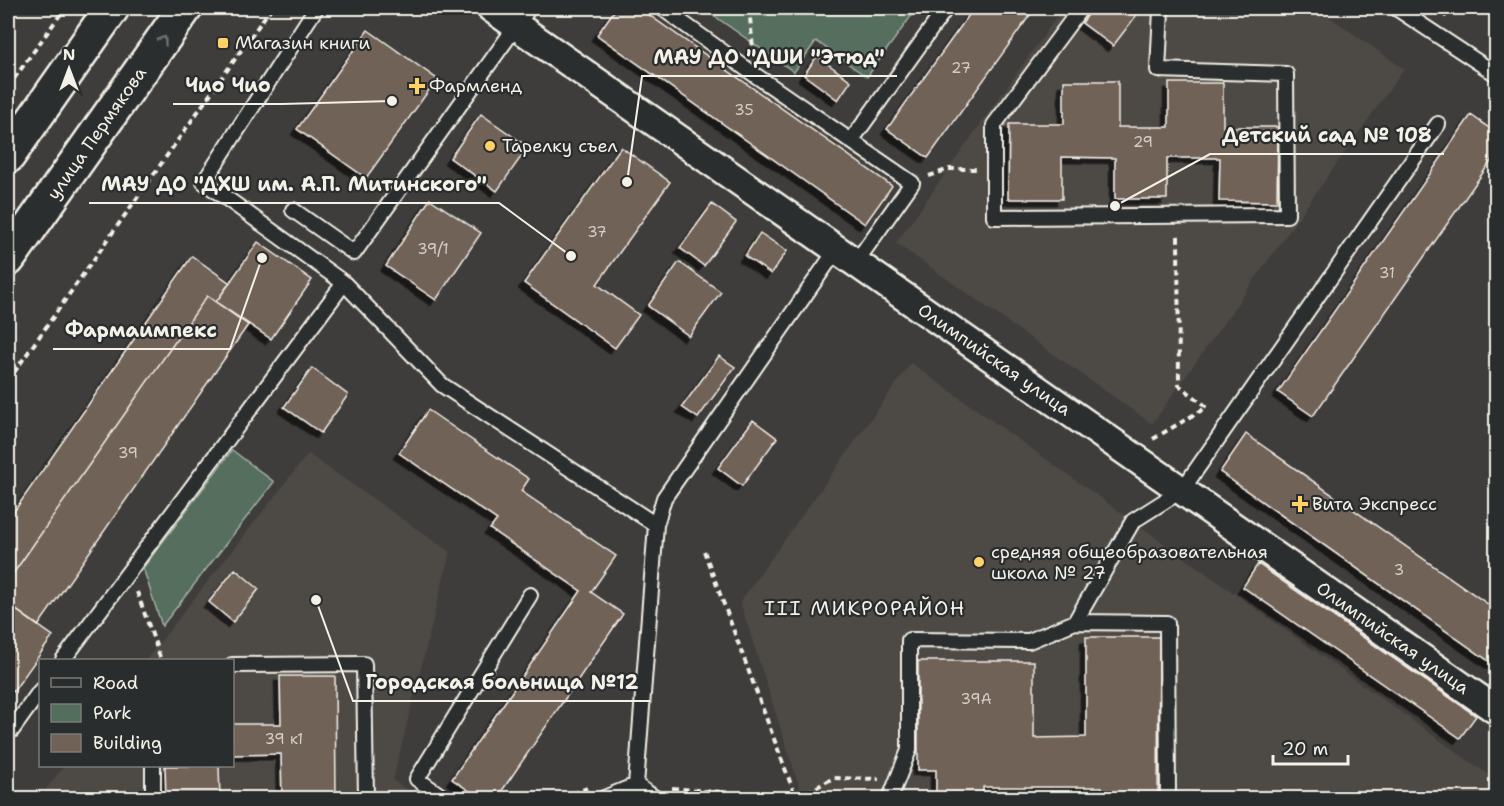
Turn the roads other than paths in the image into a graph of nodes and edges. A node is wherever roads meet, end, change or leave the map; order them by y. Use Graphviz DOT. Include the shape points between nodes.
graph roads {
  1 [pos="112,8"];
  2 [pos="186,8"];
  3 [pos="316,8"];
  4 [pos="491,8"];
  5 [pos="662,8"];
  6 [pos="946,8"];
  7 [pos="1081,8"];
  8 [pos="1157,8"];
  9 [pos="1395,8"];
  10 [pos="522,16"];
  11 [pos="1497,74"];
  12 [pos="1438,124"];
  13 [pos="851,141"];
  14 [pos="8,156"];
  15 [pos="293,210"];
  16 [pos="846,256"];
  17 [pos="8,259"];
  18 [pos="344,283"];
  19 [pos="1182,490"];
  20 [pos="656,525"];
  21 [pos="530,595"];
  22 [pos="1075,622"];
  23 [pos="64,659"];
  24 [pos="234,665"];
  25 [pos="39,692"];
  26 [pos="1497,710"];
  27 [pos="8,730"];
  28 [pos="153,767"];
  29 [pos="636,785"];
  30 [pos="153,798"];
  31 [pos="366,798"];
  32 [pos="444,798"];
  33 [pos="604,798"];
  34 [pos="655,798"];
  35 [pos="890,798"];
  36 [pos="1168,798"];
  1 -- 14 [label="main road"];
  17 -- 2 [label="main road, улица Пермякова, one-way"];
  3 -- 18 [label="lane" via="204,182"];
  4 -- 10 [label="street, Олимпийская улица"];
  5 -- 13 [label="lane"];
  6 -- 13 [label="lane"];
  7 -- 8 [label="lane" via="994,125 994,217 1287,216 1286,74 1158,70 1161,10"];
  9 -- 11 [label="lane"];
  10 -- 15 [label="lane" via="354,253"];
  10 -- 16 [label="street, Олимпийская улица"];
  12 -- 19 [label="lane"];
  13 -- 16 [label="lane" via="912,183"];
  16 -- 19 [label="street, Олимпийская улица"];
  16 -- 20 [label="lane" via="664,498"];
  18 -- 20 [label="lane" via="441,385"];
  18 -- 23 [label="lane"];
  19 -- 22 [label="lane" via="1133,521"];
  19 -- 26 [label="street, Олимпийская улица"];
  20 -- 29 [label="lane"];
  21 -- 32 [label="lane" via="417,779"];
  22 -- 35 [label="lane" via="1029,641 909,640 909,750"];
  22 -- 36 [label="lane" via="1167,623"];
  24 -- 31 [label="lane" via="364,664"];
  25 -- 27 [label="lane" via="12,730"];
  28 -- 30 [label="lane"];
  29 -- 33 [label="lane"];
  29 -- 34 [label="lane"];
}
